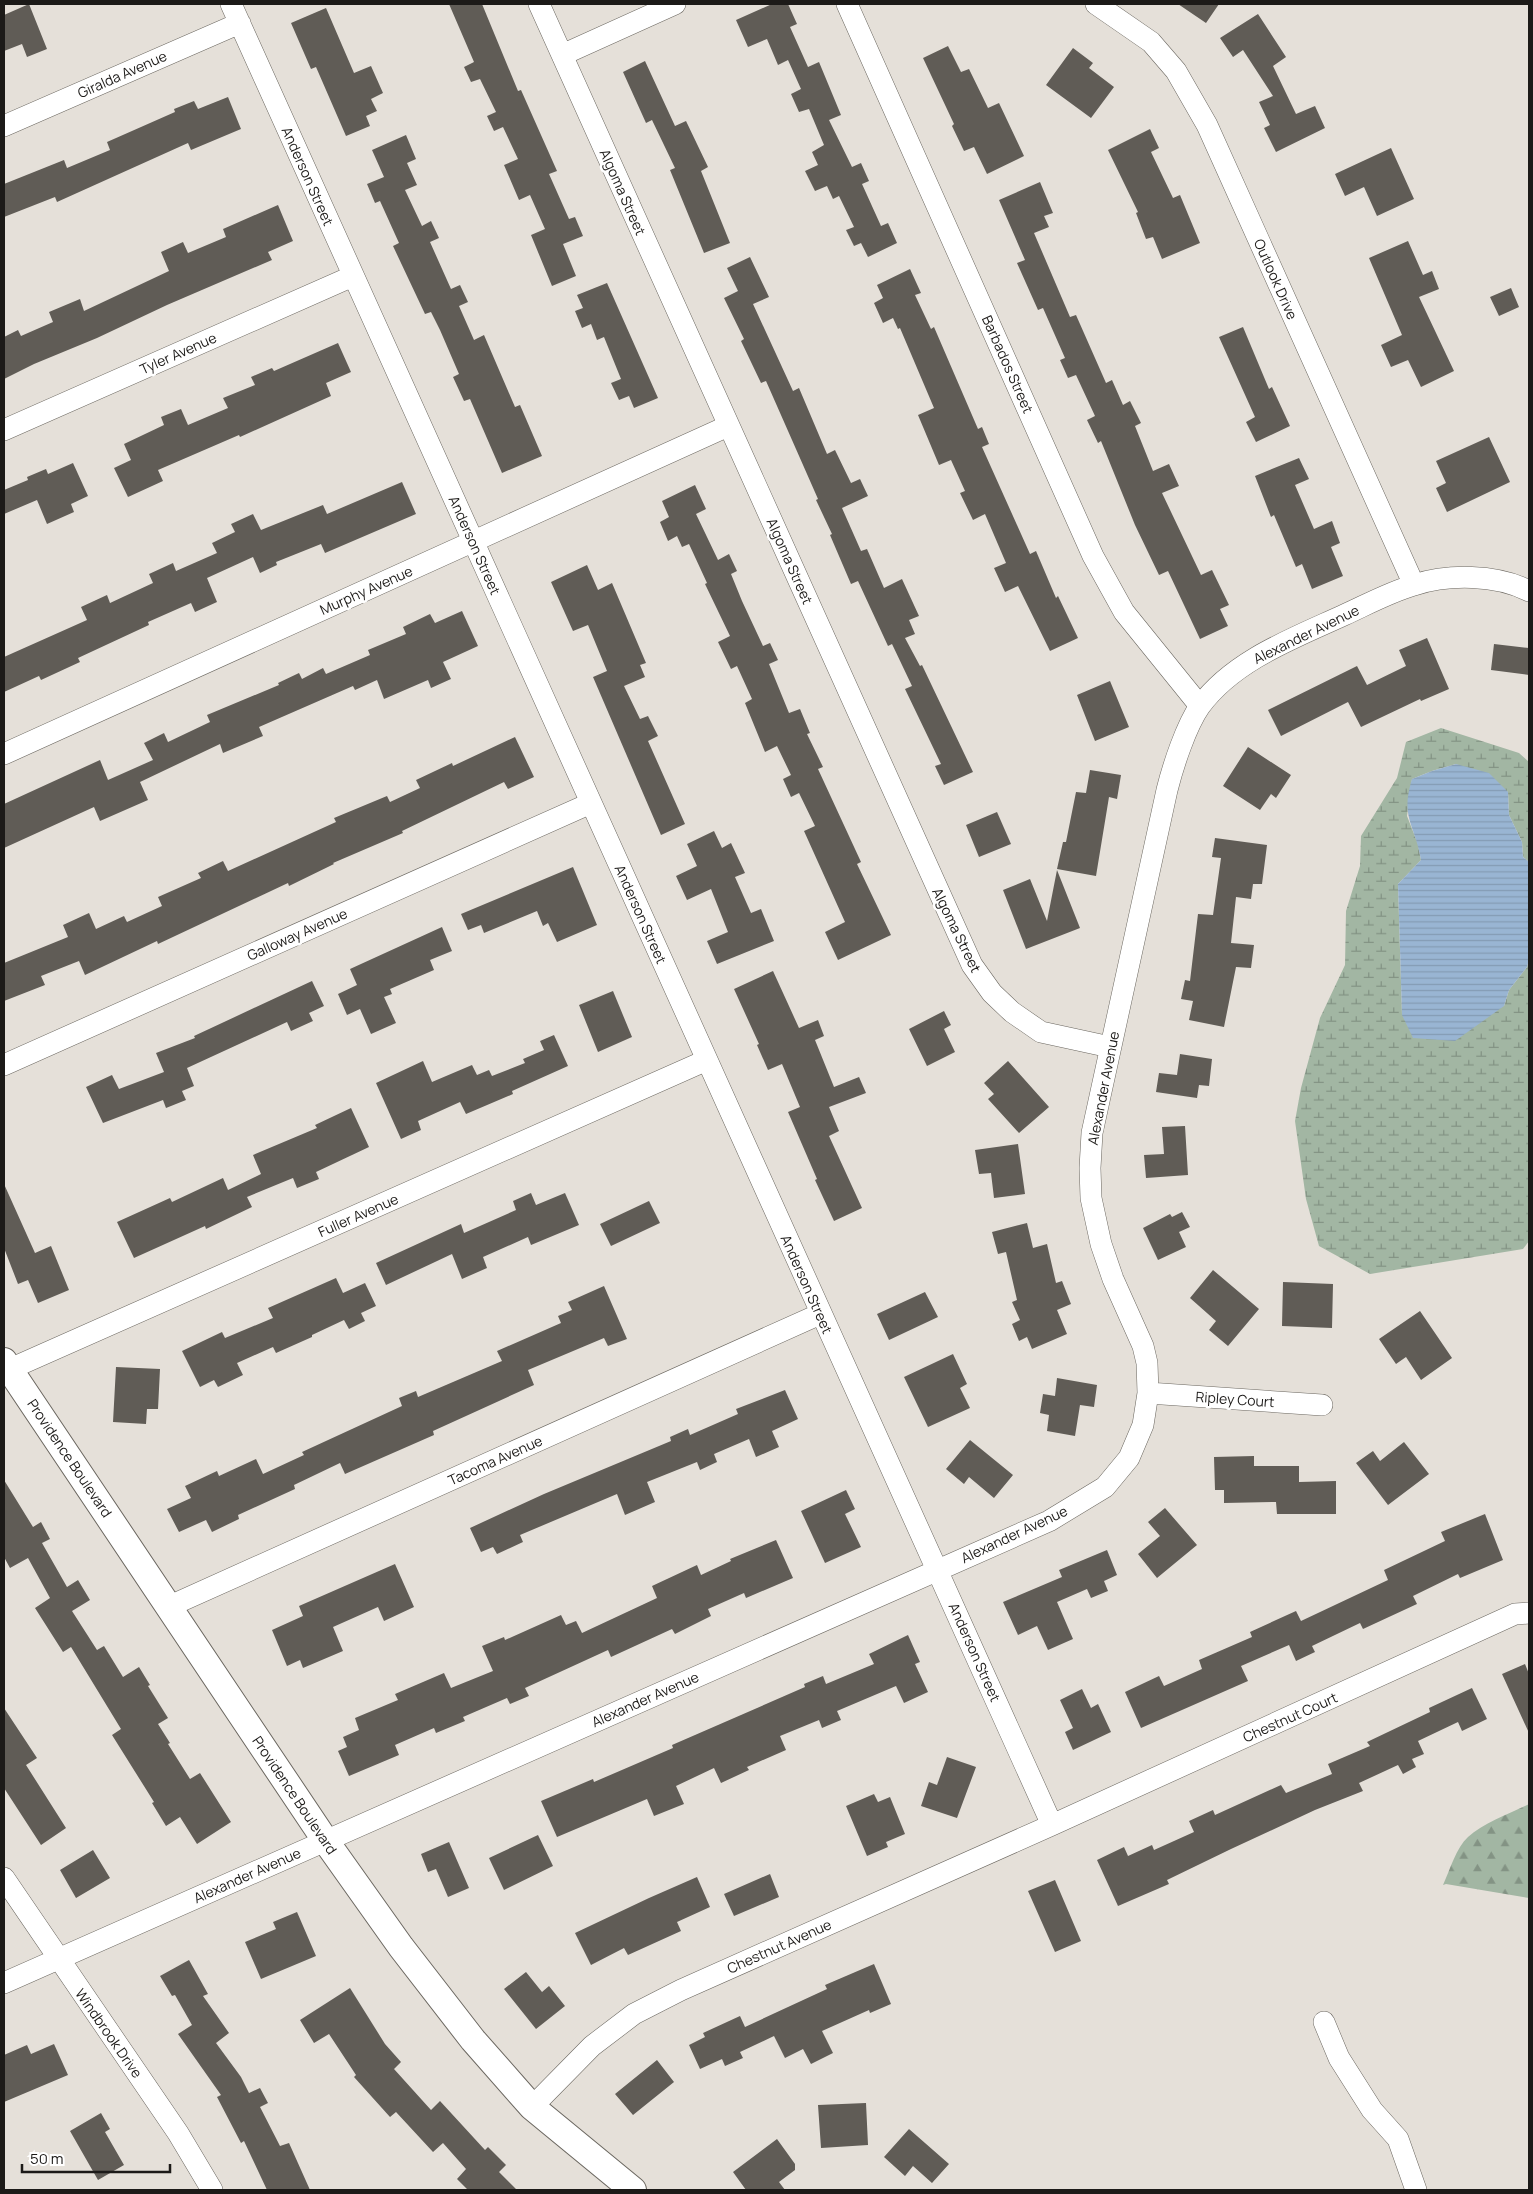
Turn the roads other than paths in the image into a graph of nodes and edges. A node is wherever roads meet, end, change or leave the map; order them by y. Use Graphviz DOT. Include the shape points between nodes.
graph roads {
  1 [pos="231,4"];
  2 [pos="539,4"];
  3 [pos="675,4"];
  4 [pos="847,4"];
  5 [pos="1096,4"];
  6 [pos="240,23"];
  7 [pos="562,55"];
  8 [pos="4,126"];
  9 [pos="352,276"];
  10 [pos="728,426"];
  11 [pos="4,430"];
  12 [pos="474,542"];
  13 [pos="1414,585"];
  14 [pos="1529,591"];
  15 [pos="1200,706"];
  16 [pos="4,754"];
  17 [pos="591,803"];
  18 [pos="1110,1047"];
  19 [pos="707,1060"];
  20 [pos="4,1065"];
  21 [pos="820,1314"];
  22 [pos="7,1365"];
  23 [pos="1148,1393"];
  24 [pos="1322,1405"];
  25 [pos="938,1570"];
  26 [pos="170,1606"];
  27 [pos="1529,1613"];
  28 [pos="1052,1825"];
  29 [pos="325,1840"];
  30 [pos="4,1878"];
  31 [pos="58,1960"];
  32 [pos="4,1983"];
  33 [pos="1324,2022"];
  34 [pos="532,2107"];
  35 [pos="212,2190"];
  36 [pos="633,2190"];
  37 [pos="1416,2190"];
  1 -- 6 [label="street, Anderson Street"];
  2 -- 7 [label="street, Algoma Street"];
  3 -- 7 [label="street"];
  4 -- 15 [label="street, Barbados Street" via="1093,556 1124,612"];
  5 -- 13 [label="street, Outlook Drive" via="1151,42 1176,71 1208,124"];
  6 -- 8 [label="street, Giralda Avenue"];
  6 -- 9 [label="street, Anderson Street"];
  7 -- 10 [label="street, Algoma Street"];
  9 -- 11 [label="street, Tyler Avenue"];
  9 -- 12 [label="street, Anderson Street"];
  10 -- 12 [label="street, Murphy Avenue"];
  10 -- 18 [label="street, Algoma Street" via="972,965 992,993 1041,1032"];
  12 -- 16 [label="street, Murphy Avenue"];
  12 -- 17 [label="street, Anderson Street"];
  13 -- 14 [label="street, Alexander Avenue" via="1460,578 1483,579"];
  13 -- 15 [label="street, Alexander Avenue" via="1270,650 1232,675"];
  15 -- 18 [label="street, Alexander Avenue" via="1169,783"];
  17 -- 19 [label="street, Anderson Street"];
  17 -- 20 [label="street, Galloway Avenue"];
  18 -- 23 [label="street, Alexander Avenue" via="1092,1133 1091,1198 1100,1244 1143,1346"];
  19 -- 21 [label="street, Anderson Street"];
  19 -- 22 [label="street, Fuller Avenue"];
  21 -- 25 [label="street, Anderson Street"];
  21 -- 26 [label="street, Tacoma Avenue"];
  22 -- 26 [label="main road, Providence Boulevard"];
  23 -- 24 [label="street, Ripley Court"];
  23 -- 25 [label="street, Alexander Avenue" via="1143,1425 1129,1458 1105,1487 1049,1521"];
  25 -- 28 [label="street, Anderson Street"];
  25 -- 29 [label="street, Alexander Avenue"];
  26 -- 29 [label="main road, Providence Boulevard"];
  27 -- 28 [label="street, Chestnut Court" via="1515,1614"];
  28 -- 34 [label="street, Chestnut Avenue" via="681,1990 634,2014 592,2046"];
  29 -- 31 [label="street, Alexander Avenue"];
  29 -- 34 [label="main road, Providence Boulevard" via="401,1947 473,2040"];
  30 -- 31 [label="street, Windbrook Drive"];
  31 -- 32 [label="street, Alexander Avenue"];
  31 -- 35 [label="street, Windbrook Drive" via="178,2132"];
  33 -- 37 [label="street" via="1344,2066 1372,2110 1398,2139"];
  34 -- 36 [label="main road, Providence Boulevard"];
}
